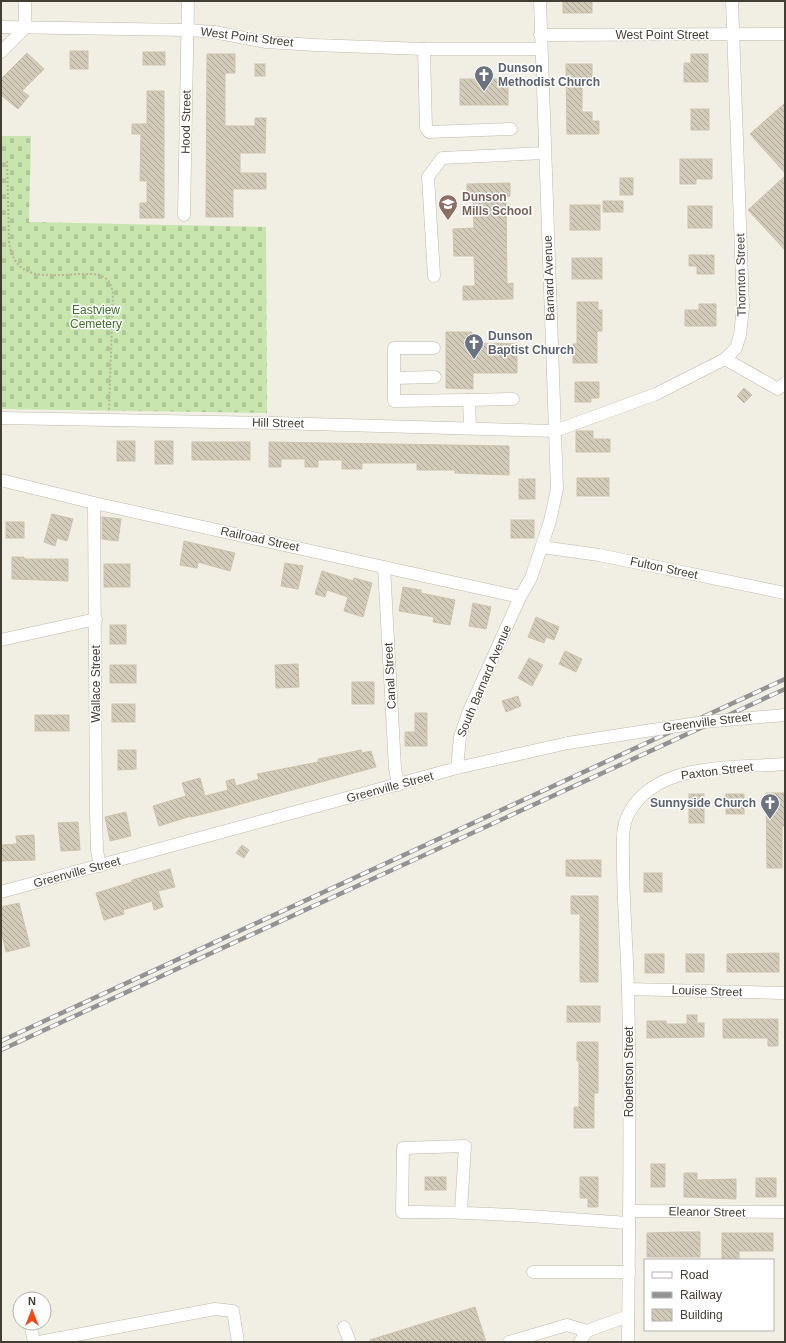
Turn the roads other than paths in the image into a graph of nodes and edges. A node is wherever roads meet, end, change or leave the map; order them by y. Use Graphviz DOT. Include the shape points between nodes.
graph roads {
  1 [pos="25,1"];
  2 [pos="188,1"];
  3 [pos="540,1"];
  4 [pos="732,1"];
  5 [pos="1,27"];
  6 [pos="25,28"];
  7 [pos="188,30"];
  8 [pos="785,34"];
  9 [pos="540,35"];
  10 [pos="733,35"];
  11 [pos="424,49"];
  12 [pos="540,49"];
  13 [pos="1,52"];
  14 [pos="511,129"];
  15 [pos="544,153"];
  16 [pos="184,215"];
  17 [pos="434,276"];
  18 [pos="434,348"];
  19 [pos="725,359"];
  20 [pos="435,377"];
  21 [pos="394,378"];
  22 [pos="785,383"];
  23 [pos="512,398"];
  24 [pos="469,400"];
  25 [pos="1,418"];
  26 [pos="470,428"];
  27 [pos="555,431"];
  28 [pos="1,480"];
  29 [pos="94,503"];
  30 [pos="542,546"];
  31 [pos="384,566"];
  32 [pos="785,593"];
  33 [pos="520,597"];
  34 [pos="96,619"];
  35 [pos="1,640"];
  36 [pos="785,715"];
  37 [pos="785,764"];
  38 [pos="457,768"];
  39 [pos="398,785"];
  40 [pos="634,805"];
  41 [pos="100,866"];
  42 [pos="1,892"];
  43 [pos="628,989"];
  44 [pos="785,993"];
  45 [pos="462,1212"];
  46 [pos="785,1212"];
  47 [pos="629,1217"];
  48 [pos="533,1272"];
  49 [pos="629,1272"];
  50 [pos="628,1316"];
  51 [pos="344,1327"];
  52 [pos="32,1331"];
  53 [pos="587,1331"];
  54 [pos="34,1342"];
  55 [pos="39,1342"];
  56 [pos="238,1342"];
  57 [pos="350,1342"];
  58 [pos="509,1342"];
  59 [pos="580,1342"];
  60 [pos="628,1342"];
  1 -- 6 [label="street"];
  2 -- 7 [label="street, Hood Street"];
  3 -- 9 [label="street, Barnard Avenue"];
  4 -- 10 [label="street, Thornton Street"];
  5 -- 6 [label="street, West Point Street"];
  6 -- 7 [label="street, West Point Street"];
  6 -- 13 [label="street"];
  7 -- 11 [label="street, West Point Street" via="266,42"];
  7 -- 16 [label="street, Hood Street"];
  8 -- 10 [label="street, West Point Street"];
  9 -- 10 [label="street, West Point Street"];
  9 -- 12 [label="street, Barnard Avenue"];
  10 -- 19 [label="street, Thornton Street" via="743,307 736,348"];
  11 -- 12 [label="street, West Point Street"];
  11 -- 14 [label="street" via="426,128 429,132"];
  12 -- 15 [label="street, Barnard Avenue"];
  15 -- 17 [label="street" via="442,158 428,177"];
  15 -- 27 [label="street, Barnard Avenue"];
  18 -- 21 [label="street" via="394,348"];
  19 -- 22 [label="street" via="778,389"];
  19 -- 27 [label="street, Thornton Street" via="656,394"];
  20 -- 21 [label="street"];
  21 -- 24 [label="street" via="394,401"];
  23 -- 24 [label="street"];
  24 -- 26 [label="street"];
  25 -- 26 [label="street, Hill Street"];
  26 -- 27 [label="street, Hill Street"];
  27 -- 30 [label="street, Barnard Avenue" via="557,489"];
  28 -- 29 [label="street, Railroad Street"];
  29 -- 31 [label="street, Railroad Street"];
  29 -- 34 [label="street, Wallace Street"];
  30 -- 32 [label="street, Fulton Street"];
  30 -- 33 [label="street, Barnard Avenue" via="531,578"];
  31 -- 33 [label="street, Railroad Street"];
  31 -- 39 [label="street, Canal Street"];
  33 -- 38 [label="street, South Barnard Avenue" via="468,713 460,737"];
  34 -- 35 [label="street"];
  34 -- 41 [label="street, Wallace Street" via="96,812"];
  36 -- 38 [label="street, Greenville Street, bridge" via="704,722 568,743"];
  37 -- 40 [label="street, Paxton Street" via="727,767 680,774 663,781"];
  38 -- 39 [label="street, Greenville Street"];
  39 -- 41 [label="street, Greenville Street"];
  40 -- 43 [label="street, Robertson Street" via="624,828 623,877"];
  41 -- 42 [label="street, Greenville Street"];
  43 -- 44 [label="street, Louise Street"];
  43 -- 47 [label="street, Robertson Street"];
  45 -- 45 [label="street, Eleanor Street" via="402,1212 403,1148 465,1146"];
  45 -- 47 [label="street, Eleanor Street" via="494,1215"];
  46 -- 47 [label="street, Eleanor Street"];
  47 -- 49 [label="street, Robertson Street"];
  48 -- 49 [label="street"];
  49 -- 50 [label="street, Robertson Street"];
  50 -- 53 [label="street"];
  50 -- 60 [label="street, Robertson Street"];
  51 -- 57 [label="street"];
  52 -- 54 [label="street"];
  53 -- 58 [label="street" via="567,1324"];
  53 -- 59 [label="street"];
  55 -- 56 [label="street" via="215,1309 233,1311"];
}
